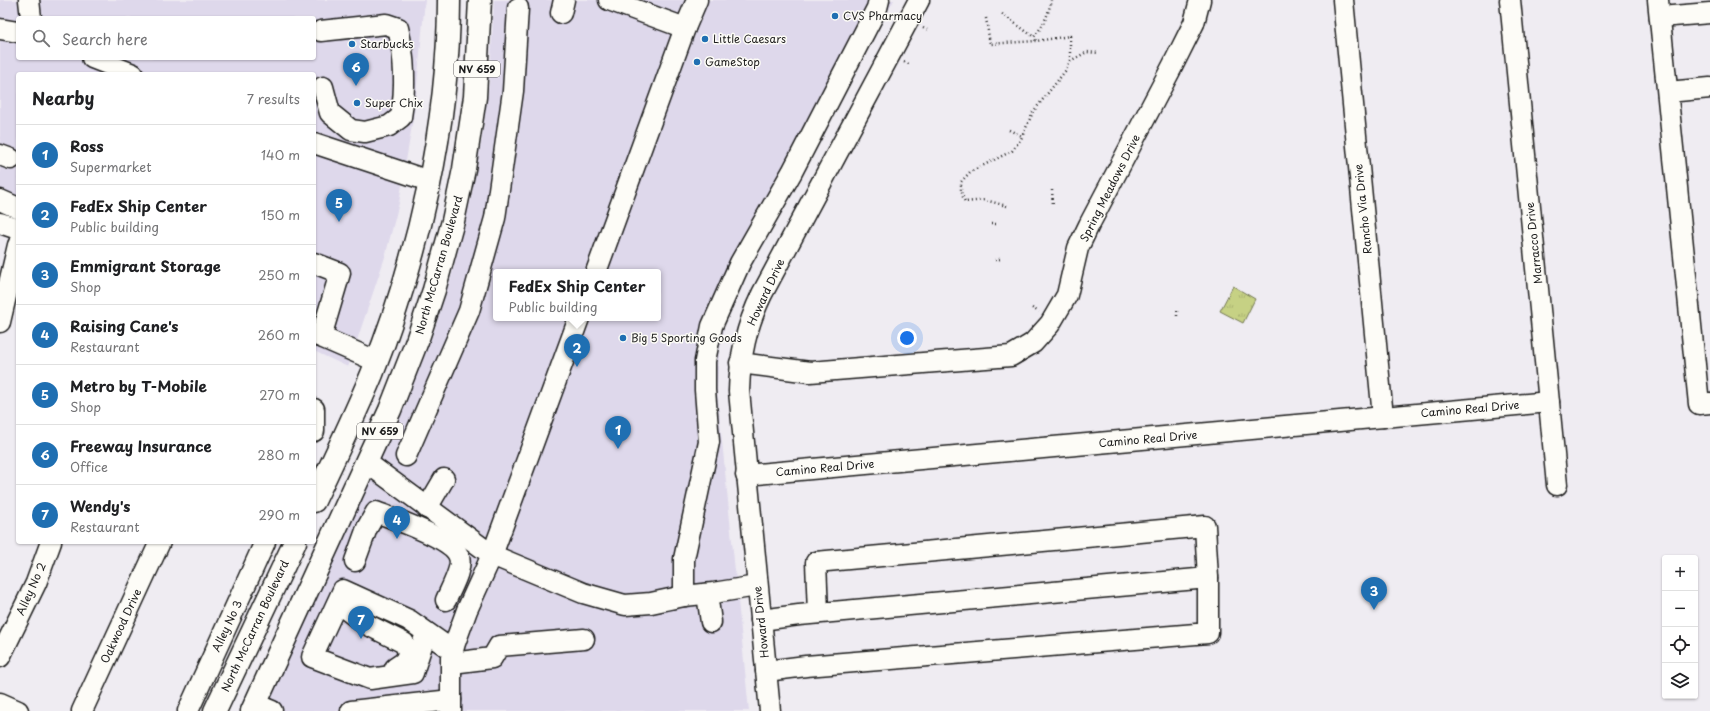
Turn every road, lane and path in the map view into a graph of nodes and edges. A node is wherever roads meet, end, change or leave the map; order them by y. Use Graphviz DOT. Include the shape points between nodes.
graph roads {
  1 [pos="29,0"];
  2 [pos="480,0"];
  3 [pos="609,0"];
  4 [pos="697,0"];
  5 [pos="879,0"];
  6 [pos="919,0"];
  7 [pos="1051,0"];
  8 [pos="1200,0"];
  9 [pos="1343,0"];
  10 [pos="1510,0"];
  11 [pos="449,1"];
  12 [pos="518,8"];
  13 [pos="1659,9"];
  14 [pos="1710,12"];
  15 [pos="1002,14"];
  16 [pos="31,16"];
  17 [pos="986,18"];
  18 [pos="685,28"];
  19 [pos="0,29"];
  20 [pos="321,31"];
  21 [pos="16,32"];
  22 [pos="1034,37"];
  23 [pos="1036,41"];
  24 [pos="1099,53"];
  25 [pos="97,60"];
  26 [pos="1070,61"];
  27 [pos="128,72"];
  28 [pos="323,87"];
  29 [pos="1710,88"];
  30 [pos="1668,92"];
  31 [pos="1009,130"];
  32 [pos="1022,136"];
  33 [pos="316,144"];
  34 [pos="429,181"];
  35 [pos="1052,190"];
  36 [pos="0,200"];
  37 [pos="1053,205"];
  38 [pos="1007,206"];
  39 [pos="16,207"];
  40 [pos="0,223"];
  41 [pos="992,224"];
  42 [pos="998,224"];
  43 [pos="16,228"];
  44 [pos="16,254"];
  45 [pos="1000,259"];
  46 [pos="995,260"];
  47 [pos="316,264"];
  48 [pos="597,269"];
  49 [pos="1177,311"];
  50 [pos="1177,316"];
  51 [pos="578,321"];
  52 [pos="0,322"];
  53 [pos="318,335"];
  54 [pos="376,361"];
  55 [pos="740,363"];
  56 [pos="1549,402"];
  57 [pos="1710,403"];
  58 [pos="1383,417"];
  59 [pos="406,456"];
  60 [pos="366,462"];
  61 [pos="746,475"];
  62 [pos="444,480"];
  63 [pos="1557,485"];
  64 [pos="316,496"];
  65 [pos="427,508"];
  66 [pos="50,544"];
  67 [pos="159,544"];
  68 [pos="264,544"];
  69 [pos="294,544"];
  70 [pos="492,555"];
  71 [pos="355,561"];
  72 [pos="1208,578"];
  73 [pos="757,586"];
  74 [pos="707,594"];
  75 [pos="353,595"];
  76 [pos="684,596"];
  77 [pos="446,600"];
  78 [pos="818,613"];
  79 [pos="760,620"];
  80 [pos="710,622"];
  81 [pos="426,633"];
  82 [pos="584,640"];
  83 [pos="0,657"];
  84 [pos="452,657"];
  85 [pos="766,671"];
  86 [pos="360,675"];
  87 [pos="0,702"];
  88 [pos="451,705"];
  89 [pos="260,709"];
  90 [pos="18,711"];
  91 [pos="82,711"];
  92 [pos="188,711"];
  93 [pos="215,711"];
  94 [pos="351,711"];
  95 [pos="770,711"];
  1 -- 16 [label="street"];
  2 -- 60 [label="main road, North McCarran Boulevard / NV 659" via="475,97 453,221 417,341"];
  3 -- 18 [label="street"];
  4 -- 18 [label="street"];
  5 -- 76 [label="street" via="792,172 740,262 712,326 705,361 710,442 684,559"];
  6 -- 55 [label="street, Howard Drive" via="754,310"];
  7 -- 22 [label="path" via="1050,8"];
  8 -- 55 [label="street, Spring Meadows Drive" via="1194,23 1174,66 1078,248 1067,295 1050,324 1033,343 1011,356 810,372"];
  9 -- 58 [label="street, Rancho Via Drive"];
  10 -- 56 [label="street, Marracco Drive"];
  11 -- 34 [label="main road, NV 659" via="442,102"];
  12 -- 59 [label="street" via="513,91 494,218 469,311"];
  13 -- 14 [label="street"];
  13 -- 30 [label="street"];
  15 -- 22 [label="path"];
  17 -- 23 [label="path" via="990,44"];
  18 -- 48 [label="street"];
  19 -- 21 [label="street"];
  20 -- 28 [label="street" via="386,24 398,28 402,42 405,94 401,117 389,126 365,132 350,130 330,114"];
  22 -- 23 [label="path"];
  23 -- 26 [label="path" via="1070,36"];
  24 -- 26 [label="path" via="1087,52"];
  25 -- 27 [label="street"];
  26 -- 32 [label="path" via="1066,70 1033,112"];
  29 -- 30 [label="street"];
  30 -- 57 [label="street" via="1700,404"];
  31 -- 32 [label="path"];
  32 -- 38 [label="path" via="1012,152 970,172 961,182 965,202 985,200"];
  33 -- 34 [label="street"];
  34 -- 54 [label="main road, NV 659" via="416,238"];
  35 -- 37 [label="path"];
  36 -- 39 [label="street"];
  40 -- 43 [label="street"];
  41 -- 42 [label="path"];
  44 -- 52 [label="street"];
  45 -- 46 [label="path"];
  47 -- 53 [label="street" via="340,273"];
  49 -- 50 [label="path"];
  51 -- 70 [label="street"];
  53 -- 54 [label="street"];
  54 -- 64 [label="main road, NV 659"];
  55 -- 61 [label="street, Howard Drive" via="739,391"];
  56 -- 58 [label="street, Camino Real Drive"];
  56 -- 63 [label="street, Marracco Drive"];
  58 -- 61 [label="street, Camino Real Drive"];
  60 -- 65 [label="street"];
  60 -- 89 [label="main road, North McCarran Boulevard / NV 659"];
  61 -- 73 [label="street, Howard Drive"];
  62 -- 65 [label="street"];
  65 -- 70 [label="street"];
  66 -- 83 [label="street, Alley No 2" via="36,583"];
  67 -- 91 [label="street, Oakwood Drive"];
  68 -- 92 [label="street, Alley No 3"];
  69 -- 93 [label="main road, North McCarran Boulevard"];
  70 -- 76 [label="street" via="583,593 625,605"];
  70 -- 84 [label="street" via="467,610"];
  71 -- 77 [label="street" via="376,512 427,533 452,546 459,557 459,570"];
  72 -- 78 [label="street"];
  72 -- 78 [label="street" via="1205,526 816,562"];
  72 -- 85 [label="street" via="1208,633"];
  73 -- 74 [label="street"];
  73 -- 79 [label="street, Howard Drive"];
  74 -- 76 [label="street"];
  74 -- 80 [label="street"];
  75 -- 81 [label="street" via="408,620"];
  75 -- 86 [label="street" via="343,590 312,657"];
  75 -- 86 [label="street" via="347,610 364,623 404,643 409,653 404,662 396,668"];
  78 -- 79 [label="street"];
  79 -- 85 [label="street, Howard Drive"];
  81 -- 84 [label="street"];
  81 -- 86 [label="street" via="413,673 370,679"];
  82 -- 84 [label="street" via="499,646 492,658"];
  84 -- 88 [label="street"];
  85 -- 95 [label="street, Howard Drive"];
  87 -- 90 [label="street"];
  88 -- 94 [label="street"];
}
